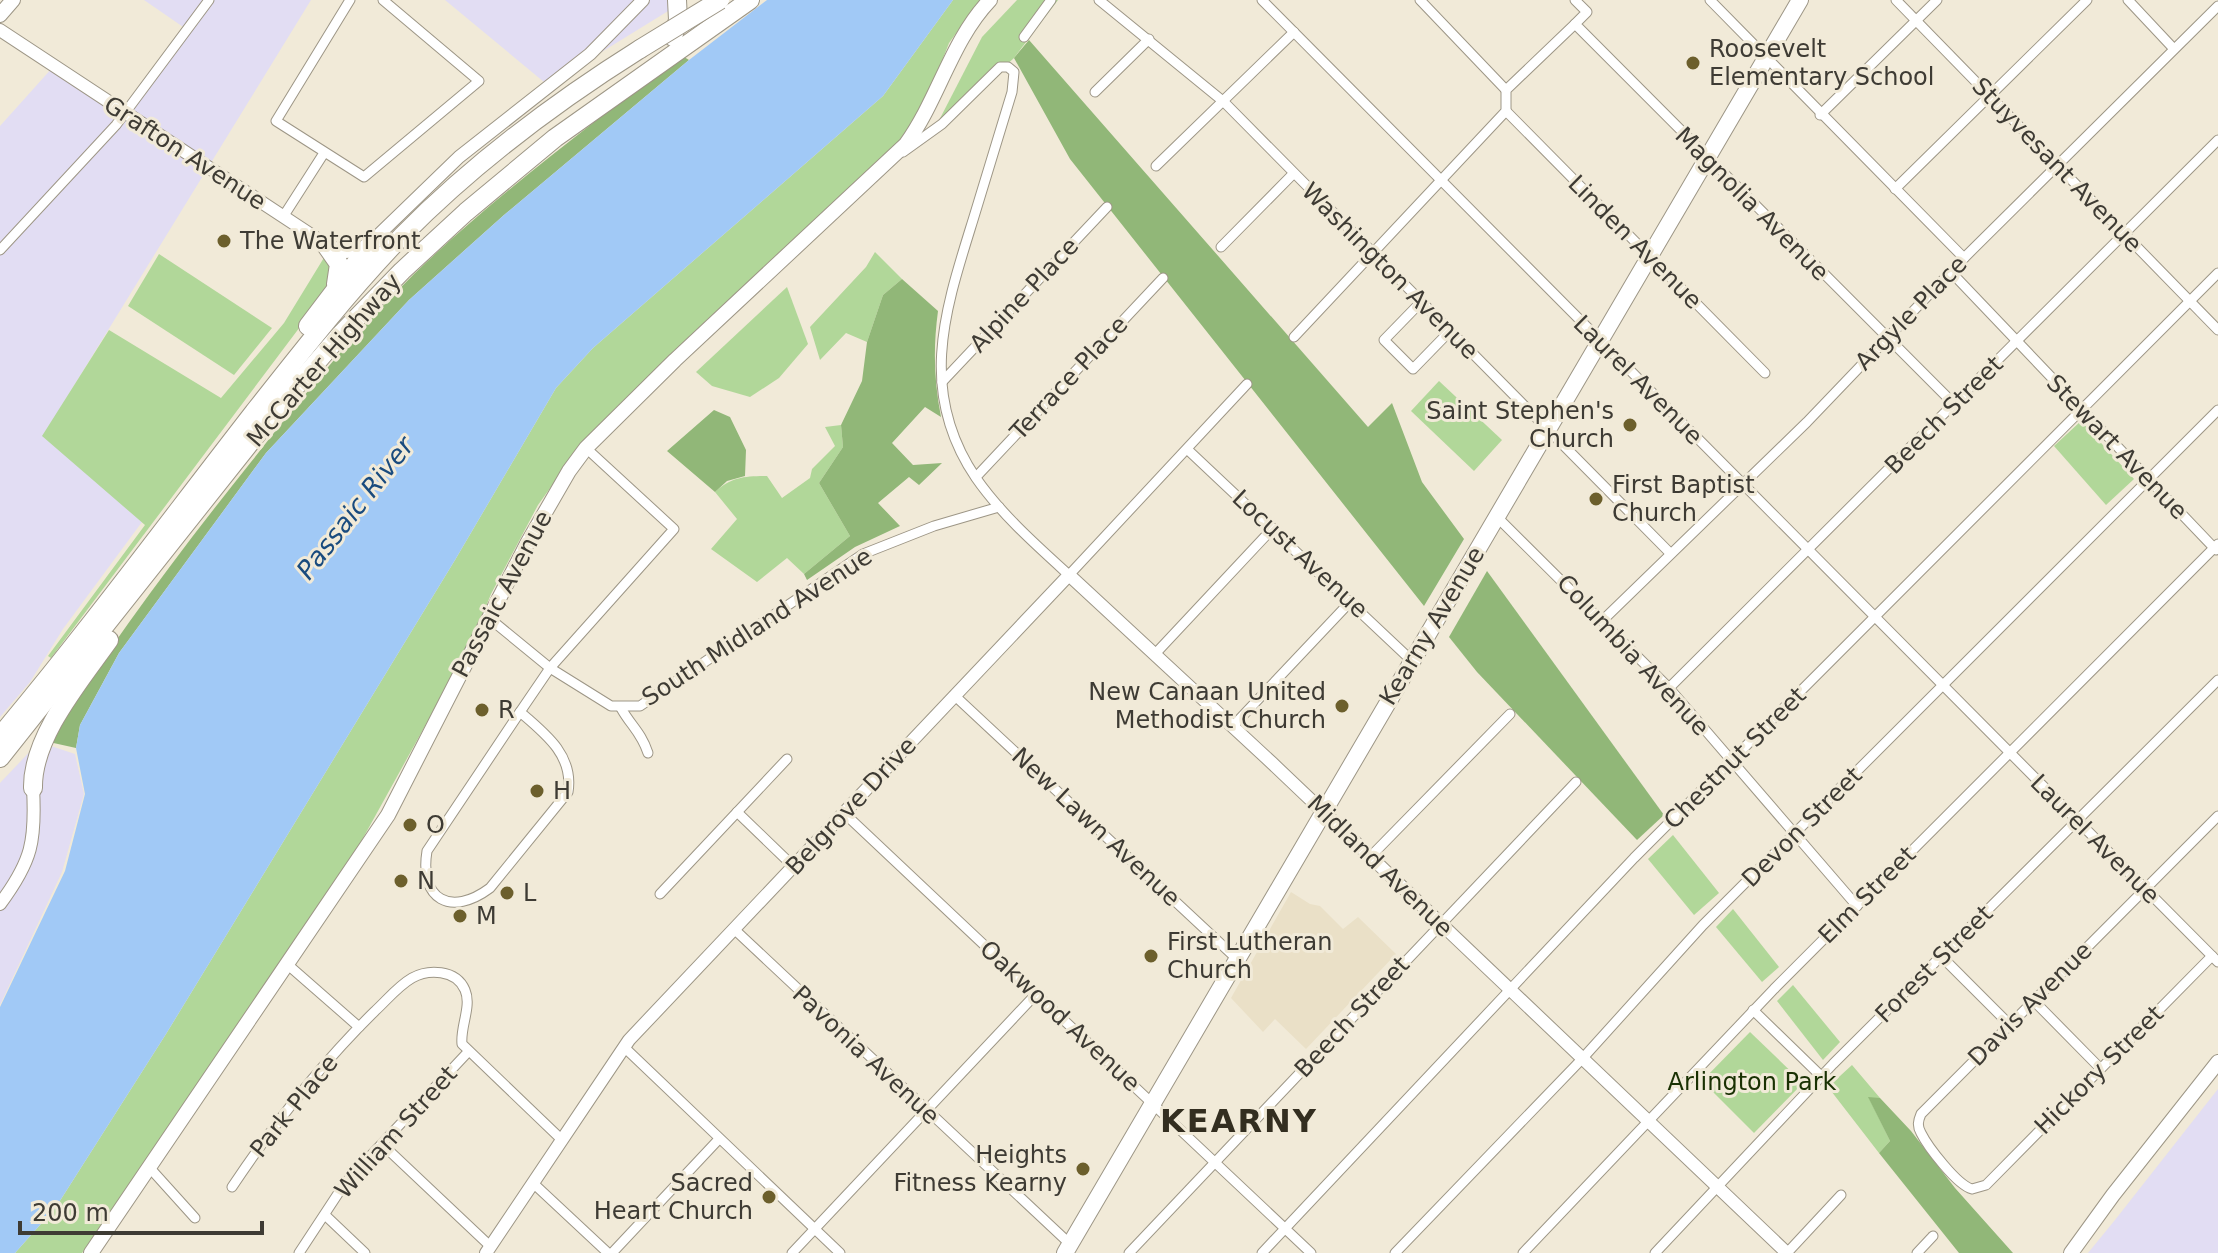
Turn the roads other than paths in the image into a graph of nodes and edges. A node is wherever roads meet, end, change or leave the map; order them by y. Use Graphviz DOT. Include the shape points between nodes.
graph roads {
  1 [pos="13,0"];
  2 [pos="209,0"];
  3 [pos="350,0"];
  4 [pos="383,0"];
  5 [pos="643,0"];
  6 [pos="674,0"];
  7 [pos="720,0"];
  8 [pos="750,0"];
  9 [pos="990,0"];
  10 [pos="1051,0"];
  11 [pos="1099,0"];
  12 [pos="1262,0"];
  13 [pos="1420,0"];
  14 [pos="1575,0"];
  15 [pos="1710,0"];
  16 [pos="1800,0"];
  17 [pos="1896,0"];
  18 [pos="1937,0"];
  19 [pos="2087,0"];
  20 [pos="2128,0"];
  21 [pos="2218,6"];
  22 [pos="0,15"];
  23 [pos="1916,21"];
  24 [pos="1575,24"];
  25 [pos="0,30"];
  26 [pos="1294,32"];
  27 [pos="1024,37"];
  28 [pos="1149,39"];
  29 [pos="2174,49"];
  30 [pos="1767,58"];
  31 [pos="1506,90"];
  32 [pos="1095,92"];
  33 [pos="1989,95"];
  34 [pos="1224,102"];
  35 [pos="1506,111"];
  36 [pos="926,112"];
  37 [pos="126,113"];
  38 [pos="1820,115"];
  39 [pos="947,116"];
  40 [pos="579,121"];
  41 [pos="2218,140"];
  42 [pos="324,153"];
  43 [pos="1707,158"];
  44 [pos="892,159"];
  45 [pos="2057,164"];
  46 [pos="1156,166"];
  47 [pos="1293,174"];
  48 [pos="1441,181"];
  49 [pos="1895,189"];
  50 [pos="1107,207"];
  51 [pos="283,217"];
  52 [pos="2124,233"];
  53 [pos="374,239"];
  54 [pos="325,244"];
  55 [pos="1221,247"];
  56 [pos="0,250"];
  57 [pos="1372,253"];
  58 [pos="1650,256"];
  59 [pos="1964,258"];
  60 [pos="1951,272"];
  61 [pos="2218,273"];
  62 [pos="1163,278"];
  63 [pos="333,292"];
  64 [pos="2190,301"];
  65 [pos="1421,302"];
  66 [pos="2218,330"];
  67 [pos="1450,331"];
  68 [pos="1294,337"];
  69 [pos="1885,338"];
  70 [pos="1601,342"];
  71 [pos="2016,342"];
  72 [pos="1765,373"];
  73 [pos="942,382"];
  74 [pos="1247,384"];
  75 [pos="1955,405"];
  76 [pos="2218,410"];
  77 [pos="2082,411"];
  78 [pos="1548,430"];
  79 [pos="586,448"];
  80 [pos="1188,450"];
  81 [pos="217,459"];
  82 [pos="976,477"];
  83 [pos="220,480"];
  84 [pos="2149,480"];
  85 [pos="1740,484"];
  86 [pos="999,507"];
  87 [pos="1497,517"];
  88 [pos="1273,528"];
  89 [pos="2217,548"];
  90 [pos="1808,549"];
  91 [pos="1670,553"];
  92 [pos="1069,575"];
  93 [pos="1351,601"];
  94 [pos="489,618"];
  95 [pos="1875,619"];
  96 [pos="1603,620"];
  97 [pos="1156,653"];
  98 [pos="1411,660"];
  99 [pos="550,668"];
  100 [pos="2218,680"];
  101 [pos="1943,685"];
  102 [pos="1669,688"];
  103 [pos="2210,688"];
  104 [pos="954,695"];
  105 [pos="2218,697"];
  106 [pos="621,708"];
  107 [pos="520,712"];
  108 [pos="1510,714"];
  109 [pos="1233,726"];
  110 [pos="0,736"];
  111 [pos="648,753"];
  112 [pos="2010,753"];
  113 [pos="0,758"];
  114 [pos="787,759"];
  115 [pos="1731,761"];
  116 [pos="1576,782"];
  117 [pos="33,788"];
  118 [pos="737,812"];
  119 [pos="844,813"];
  120 [pos="1323,813"];
  121 [pos="2218,816"];
  122 [pos="2076,821"];
  123 [pos="1794,834"];
  124 [pos="1371,856"];
  125 [pos="794,867"];
  126 [pos="2146,890"];
  127 [pos="660,894"];
  128 [pos="0,904"];
  129 [pos="1857,906"];
  130 [pos="1441,924"];
  131 [pos="734,929"];
  132 [pos="1941,956"];
  133 [pos="1237,959"];
  134 [pos="2215,959"];
  135 [pos="287,964"];
  136 [pos="1510,992"];
  137 [pos="1036,994"];
  138 [pos="2033,1000"];
  139 [pos="1753,1010"];
  140 [pos="2009,1024"];
  141 [pos="359,1027"];
  142 [pos="624,1047"];
  143 [pos="468,1052"];
  144 [pos="1582,1059"];
  145 [pos="2218,1062"];
  146 [pos="2100,1068"];
  147 [pos="1822,1077"];
  148 [pos="1152,1102"];
  149 [pos="926,1112"];
  150 [pos="1648,1120"];
  151 [pos="561,1139"];
  152 [pos="719,1139"];
  153 [pos="383,1145"];
  154 [pos="1215,1161"];
  155 [pos="149,1167"];
  156 [pos="533,1183"];
  157 [pos="1986,1185"];
  158 [pos="1718,1186"];
  159 [pos="232,1187"];
  160 [pos="1841,1195"];
  161 [pos="325,1215"];
  162 [pos="195,1218"];
  163 [pos="1285,1228"];
  164 [pos="814,1229"];
  165 [pos="1933,1236"];
  166 [pos="1067,1249"];
  167 [pos="488,1250"];
  168 [pos="91,1253"];
  169 [pos="299,1253"];
  170 [pos="365,1253"];
  171 [pos="610,1253"];
  172 [pos="792,1253"];
  173 [pos="840,1253"];
  174 [pos="1129,1253"];
  175 [pos="1262,1253"];
  176 [pos="1311,1253"];
  177 [pos="1395,1253"];
  178 [pos="1523,1253"];
  179 [pos="1655,1253"];
  180 [pos="1787,1253"];
  181 [pos="1917,1253"];
  182 [pos="2071,1253"];
  1 -- 22 [label="main road"];
  2 -- 37 [label="street"];
  3 -- 42 [label="street" via="276,121"];
  4 -- 42 [label="street" via="479,81 364,177"];
  5 -- 53 [label="street, McCarter Highway" via="590,54 459,157"];
  6 -- 40 [label="highway" via="678,20 663,50"];
  7 -- 81 [label="highway, bridge" via="587,82 515,135 426,213 345,298"];
  8 -- 40 [label="highway, McCarter Highway"];
  9 -- 36 [label="main road, Passaic Avenue" via="962,38"];
  10 -- 27 [label="street"];
  11 -- 28 [label="street, Washington Avenue"];
  12 -- 26 [label="street, Laurel Avenue"];
  13 -- 31 [label="street"];
  14 -- 24 [label="street" via="1587,12"];
  15 -- 30 [label="street"];
  16 -- 30 [label="main road, Kearny Avenue"];
  17 -- 23 [label="street, Stuyvesant Avenue"];
  18 -- 23 [label="street"];
  19 -- 33 [label="street"];
  20 -- 29 [label="street"];
  21 -- 29 [label="street, Argyle Place"];
  23 -- 33 [label="street, Stuyvesant Avenue"];
  23 -- 38 [label="street"];
  24 -- 31 [label="street"];
  24 -- 43 [label="street, Magnolia Avenue"];
  25 -- 37 [label="street, Grafton Avenue"];
  26 -- 34 [label="street"];
  26 -- 48 [label="street, Laurel Avenue"];
  28 -- 32 [label="street"];
  28 -- 34 [label="street, Washington Avenue"];
  29 -- 45 [label="street, Argyle Place"];
  30 -- 38 [label="street"];
  30 -- 43 [label="main road, Kearny Avenue"];
  31 -- 35 [label="street"];
  33 -- 45 [label="street, Stuyvesant Avenue"];
  33 -- 49 [label="street"];
  34 -- 46 [label="street"];
  34 -- 47 [label="street, Washington Avenue"];
  35 -- 48 [label="street"];
  35 -- 58 [label="street, Linden Avenue"];
  36 -- 39 [label="street"];
  36 -- 44 [label="main road, Passaic Avenue"];
  37 -- 51 [label="street, Grafton Avenue"];
  37 -- 56 [label="street"];
  38 -- 49 [label="street"];
  39 -- 44 [label="street"];
  39 -- 73 [label="street, Midland Avenue" via="1000,67 1014,72 948,301"];
  40 -- 83 [label="highway, McCarter Highway" via="488,192 402,271 322,356"];
  41 -- 52 [label="street, Beech Street"];
  42 -- 51 [label="street"];
  43 -- 58 [label="main road, Kearny Avenue"];
  43 -- 69 [label="street, Magnolia Avenue"];
  44 -- 79 [label="main road, Passaic Avenue"];
  45 -- 52 [label="street, Stuyvesant Avenue"];
  45 -- 59 [label="street, Argyle Place"];
  47 -- 55 [label="street"];
  47 -- 57 [label="street, Washington Avenue"];
  48 -- 57 [label="street"];
  48 -- 70 [label="street, Laurel Avenue"];
  49 -- 59 [label="street"];
  50 -- 73 [label="street, Alpine Place"];
  51 -- 54 [label="street, Grafton Avenue"];
  52 -- 64 [label="street, Stuyvesant Avenue"];
  52 -- 71 [label="street, Beech Street"];
  53 -- 54 [label="street, Grafton Avenue" via="351,252"];
  53 -- 63 [label="highway"];
  54 -- 63 [label="highway" via="339,264"];
  57 -- 65 [label="street, Washington Avenue"];
  57 -- 68 [label="street"];
  58 -- 70 [label="main road, Kearny Avenue"];
  58 -- 72 [label="street, Linden Avenue"];
  59 -- 60 [label="street, Argyle Place"];
  60 -- 69 [label="street, Argyle Place"];
  60 -- 71 [label="street, Stewart Avenue"];
  61 -- 64 [label="street, Chestnut Street"];
  62 -- 82 [label="street, Terrace Place"];
  63 -- 81 [label="highway"];
  64 -- 66 [label="street, Stuyvesant Avenue"];
  64 -- 77 [label="street, Chestnut Street"];
  65 -- 67 [label="street, Washington Avenue"];
  65 -- 67 [label="street" via="1384,340 1413,369"];
  67 -- 78 [label="street, Washington Avenue"];
  69 -- 75 [label="street, Magnolia Avenue"];
  69 -- 85 [label="street, Argyle Place"];
  70 -- 78 [label="main road, Kearny Avenue"];
  70 -- 85 [label="street, Laurel Avenue"];
  71 -- 75 [label="street, Beech Street"];
  71 -- 77 [label="street, Stewart Avenue"];
  73 -- 82 [label="street, Midland Avenue" via="950,424"];
  74 -- 80 [label="street, Belgrove Drive"];
  75 -- 90 [label="street, Beech Street"];
  76 -- 84 [label="street, Devon Street"];
  77 -- 84 [label="street, Stewart Avenue"];
  77 -- 95 [label="street, Chestnut Street"];
  78 -- 87 [label="main road, Kearny Avenue"];
  78 -- 91 [label="street, Washington Avenue"];
  79 -- 94 [label="main road, Passaic Avenue" via="554,496"];
  79 -- 99 [label="street" via="674,529"];
  80 -- 88 [label="street, Locust Avenue"];
  80 -- 92 [label="street, Belgrove Drive"];
  81 -- 110 [label="highway"];
  82 -- 86 [label="street, Midland Avenue"];
  83 -- 113 [label="highway, McCarter Highway"];
  83 -- 117 [label="highway" via="47,732 34,764"];
  84 -- 89 [label="street, Stewart Avenue"];
  84 -- 101 [label="street, Devon Street"];
  85 -- 90 [label="street, Laurel Avenue"];
  85 -- 91 [label="street, Argyle Place"];
  86 -- 92 [label="street, Midland Avenue"];
  86 -- 106 [label="street, South Midland Avenue" via="863,554 640,706"];
  87 -- 96 [label="street, Columbia Avenue"];
  87 -- 98 [label="main road, Kearny Avenue"];
  88 -- 93 [label="street, Locust Avenue"];
  88 -- 97 [label="street"];
  89 -- 112 [label="street, Elm Street"];
  90 -- 95 [label="street, Laurel Avenue"];
  90 -- 102 [label="street, Beech Street"];
  91 -- 96 [label="street, Argyle Place"];
  92 -- 97 [label="street, Midland Avenue"];
  92 -- 104 [label="street, Belgrove Drive"];
  93 -- 98 [label="street, Locust Avenue"];
  93 -- 109 [label="street"];
  94 -- 99 [label="street, South Midland Avenue"];
  94 -- 135 [label="main road, Passaic Avenue" via="388,815"];
  95 -- 101 [label="street, Laurel Avenue"];
  95 -- 115 [label="street, Chestnut Street"];
  96 -- 102 [label="street, Columbia Avenue"];
  97 -- 109 [label="street, Midland Avenue"];
  98 -- 120 [label="main road, Kearny Avenue"];
  99 -- 106 [label="street, South Midland Avenue"];
  99 -- 107 [label="street"];
  100 -- 103 [label="street, Forest Street"];
  101 -- 112 [label="street, Laurel Avenue"];
  101 -- 123 [label="street, Devon Street"];
  102 -- 115 [label="street, Columbia Avenue"];
  103 -- 105 [label="street"];
  103 -- 122 [label="street, Forest Street"];
  104 -- 119 [label="street, Belgrove Drive"];
  104 -- 133 [label="street, New Lawn Avenue"];
  106 -- 111 [label="street" via="642,734"];
  107 -- 107 [label="street" via="427,851 424,872 441,900 476,899 490,888 568,792 571,776 563,754"];
  108 -- 124 [label="street"];
  109 -- 120 [label="street, Midland Avenue"];
  112 -- 122 [label="street, Laurel Avenue"];
  112 -- 129 [label="street, Elm Street"];
  114 -- 118 [label="street"];
  115 -- 123 [label="street, Columbia Avenue"];
  115 -- 136 [label="street, Chestnut Street"];
  116 -- 130 [label="street, Beech Street"];
  117 -- 128 [label="street" via="30,856"];
  118 -- 125 [label="street"];
  118 -- 127 [label="street"];
  119 -- 125 [label="street, Belgrove Drive"];
  119 -- 137 [label="street, Oakwood Avenue"];
  120 -- 124 [label="street, Midland Avenue"];
  120 -- 133 [label="main road, Kearny Avenue"];
  121 -- 126 [label="street, Davis Avenue"];
  122 -- 126 [label="street, Laurel Avenue"];
  122 -- 132 [label="street, Forest Street"];
  123 -- 129 [label="street, Columbia Avenue"];
  123 -- 144 [label="street, Devon Street"];
  124 -- 130 [label="street, Midland Avenue"];
  125 -- 131 [label="street, Belgrove Drive"];
  126 -- 134 [label="street, Laurel Avenue"];
  126 -- 138 [label="street, Davis Avenue"];
  129 -- 139 [label="street, Elm Street"];
  130 -- 136 [label="street, Midland Avenue"];
  130 -- 154 [label="street, Beech Street"];
  131 -- 142 [label="street, Belgrove Drive"];
  131 -- 149 [label="street, Pavonia Avenue"];
  132 -- 140 [label="street"];
  132 -- 147 [label="street, Forest Street"];
  133 -- 148 [label="main road, Kearny Avenue"];
  134 -- 146 [label="street, Hickory Street"];
  135 -- 141 [label="street"];
  135 -- 155 [label="main road, Passaic Avenue"];
  136 -- 144 [label="street, Midland Avenue"];
  136 -- 163 [label="street, Chestnut Street"];
  137 -- 148 [label="street, Oakwood Avenue"];
  137 -- 149 [label="street"];
  138 -- 140 [label="street, Davis Avenue"];
  138 -- 146 [label="street"];
  139 -- 147 [label="street"];
  139 -- 150 [label="street, Elm Street"];
  140 -- 157 [label="street, Davis Avenue" via="1918,1120 1921,1134 1958,1181 1972,1189"];
  141 -- 143 [label="street, Park Place" via="409,980 427,972 450,975 465,990 461,1034"];
  141 -- 159 [label="street, Park Place" via="272,1127"];
  142 -- 151 [label="street, Belgrove Drive"];
  142 -- 152 [label="street"];
  143 -- 151 [label="street"];
  143 -- 153 [label="street, William Street"];
  144 -- 150 [label="street, Midland Avenue"];
  144 -- 177 [label="street, Devon Street"];
  145 -- 182 [label="main road"];
  146 -- 157 [label="street, Hickory Street"];
  147 -- 158 [label="street, Forest Street"];
  148 -- 154 [label="street, Oakwood Avenue"];
  148 -- 166 [label="main road, Kearny Avenue"];
  149 -- 164 [label="street"];
  149 -- 166 [label="street, Pavonia Avenue"];
  150 -- 158 [label="street, Midland Avenue"];
  150 -- 178 [label="street, Elm Street"];
  151 -- 156 [label="street, Belgrove Drive"];
  152 -- 164 [label="street"];
  152 -- 171 [label="street"];
  153 -- 161 [label="street, William Street" via="345,1183"];
  153 -- 167 [label="street"];
  154 -- 163 [label="street, Oakwood Avenue"];
  154 -- 174 [label="street, Beech Street"];
  155 -- 162 [label="street"];
  155 -- 168 [label="main road, Passaic Avenue"];
  156 -- 167 [label="street, Belgrove Drive"];
  156 -- 171 [label="street"];
  158 -- 179 [label="street, Forest Street"];
  158 -- 180 [label="street, Midland Avenue"];
  160 -- 180 [label="street"];
  161 -- 169 [label="street, William Street"];
  161 -- 170 [label="street"];
  163 -- 175 [label="street, Chestnut Street"];
  163 -- 176 [label="street, Oakwood Avenue"];
  164 -- 172 [label="street"];
  164 -- 173 [label="street"];
  165 -- 181 [label="street"];
}
